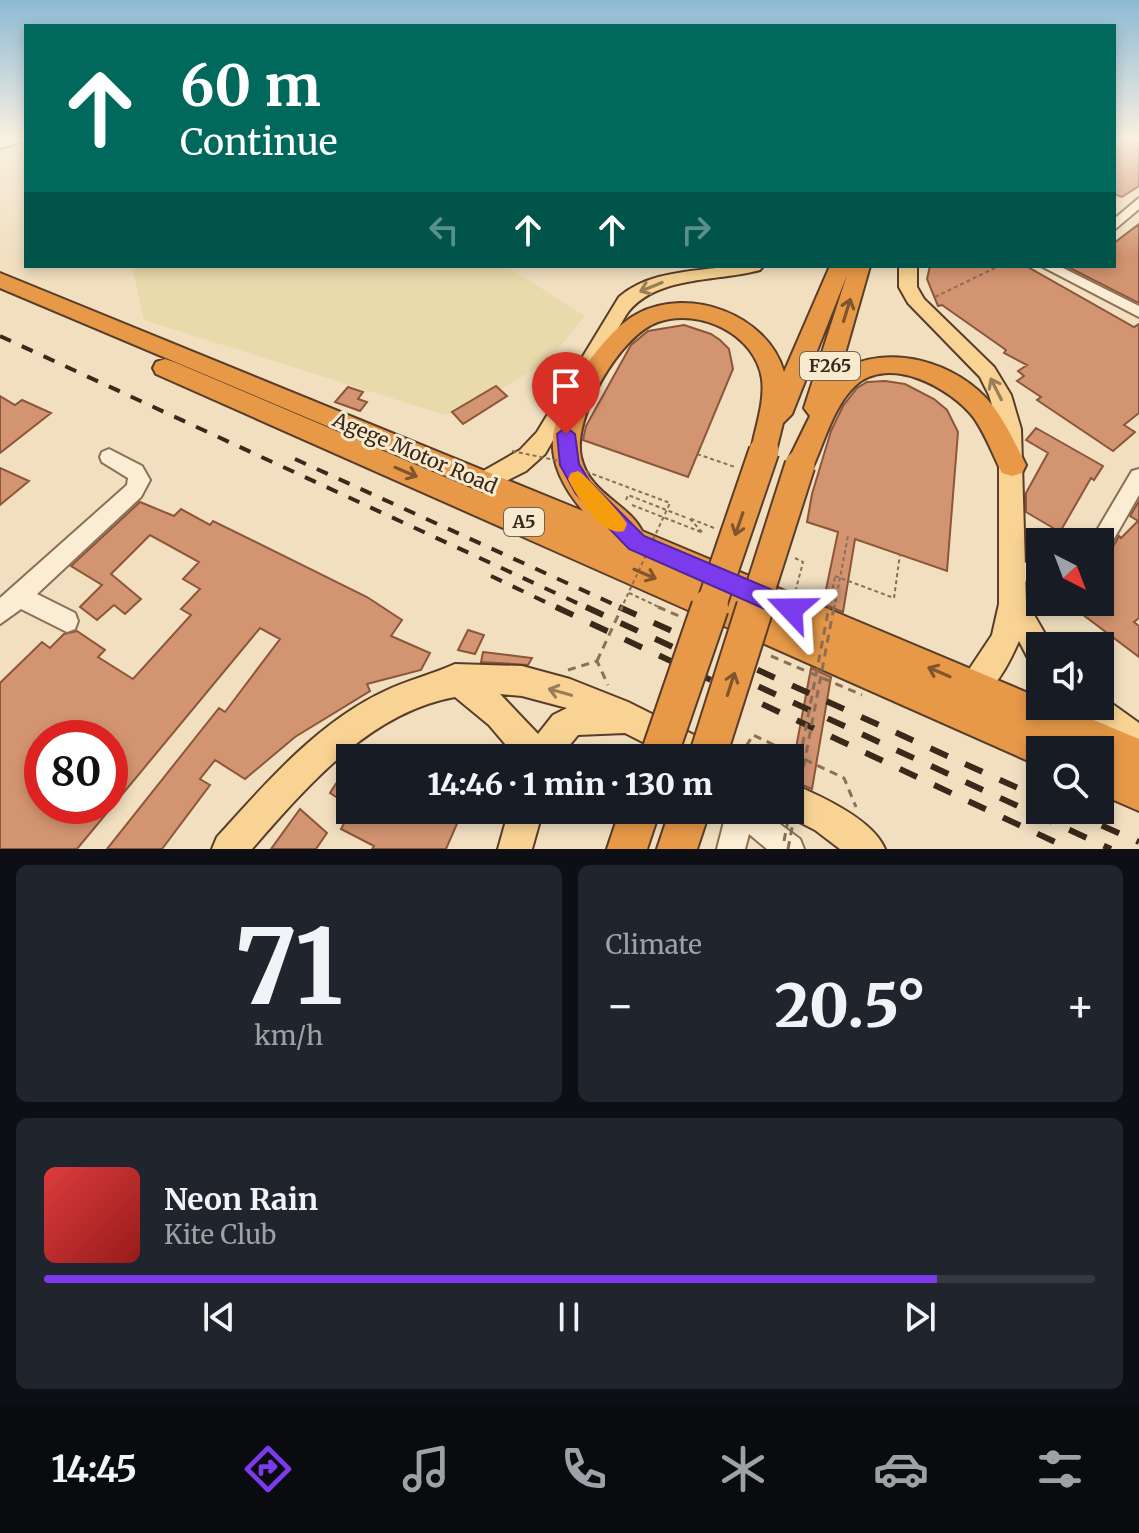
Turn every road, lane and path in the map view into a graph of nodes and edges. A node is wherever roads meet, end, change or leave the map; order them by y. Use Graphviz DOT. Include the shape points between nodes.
graph roads {
  1 [pos="1139,202"];
  2 [pos="1116,224"];
  3 [pos="742,268"];
  4 [pos="839,268"];
  5 [pos="859,268"];
  6 [pos="908,268"];
  7 [pos="995,268"];
  8 [pos="1057,268"];
  9 [pos="0,280"];
  10 [pos="0,297"];
  11 [pos="917,303"];
  12 [pos="1139,312"];
  13 [pos="243,391"];
  14 [pos="512,451"];
  15 [pos="764,451"];
  16 [pos="109,457"];
  17 [pos="800,465"];
  18 [pos="1012,465"];
  19 [pos="1139,477"];
  20 [pos="486,481"];
  21 [pos="665,518"];
  22 [pos="689,518"];
  23 [pos="1109,528"];
  24 [pos="702,532"];
  25 [pos="848,536"];
  26 [pos="636,542"];
  27 [pos="900,554"];
  28 [pos="1011,572"];
  29 [pos="1026,573"];
  30 [pos="629,593"];
  31 [pos="19,596"];
  32 [pos="1013,604"];
  33 [pos="670,612"];
  34 [pos="0,613"];
  35 [pos="67,621"];
  36 [pos="1029,632"];
  37 [pos="772,658"];
  38 [pos="597,661"];
  39 [pos="817,678"];
  40 [pos="455,679"];
  41 [pos="973,686"];
  42 [pos="861,696"];
  43 [pos="1109,720"];
  44 [pos="634,722"];
  45 [pos="1026,741"];
  46 [pos="1139,742"];
  47 [pos="527,744"];
  48 [pos="548,744"];
  49 [pos="663,744"];
  50 [pos="679,744"];
  51 [pos="711,744"];
  52 [pos="748,744"];
  53 [pos="774,744"];
  54 [pos="803,744"];
  55 [pos="804,758"];
  56 [pos="1139,758"];
  57 [pos="844,778"];
  58 [pos="1114,780"];
  59 [pos="1139,792"];
  60 [pos="804,806"];
  61 [pos="522,824"];
  62 [pos="635,824"];
  63 [pos="685,824"];
  64 [pos="737,824"];
  65 [pos="757,824"];
  66 [pos="790,824"];
  67 [pos="787,846"];
  68 [pos="229,849"];
  69 [pos="515,849"];
  70 [pos="627,849"];
  71 [pos="677,849"];
  72 [pos="731,849"];
  73 [pos="868,849"];
  1 -- 2 [label="street"];
  3 -- 20 [label="main road, one-way" via="671,280 628,299 613,316 549,437 514,468"];
  4 -- 15 [label="highway, F265"];
  17 -- 5 [label="highway, F265, one-way"];
  6 -- 11 [label="main road" via="908,287"];
  7 -- 11 [label="path"];
  8 -- 12 [label="street"];
  9 -- 13 [label="highway, Agege Motor Road / A5"];
  10 -- 13 [label="highway, Agege Motor Road / A5"];
  18 -- 11 [label="main road, one-way" via="1010,429 994,383"];
  13 -- 20 [label="highway, Agege Motor Road / A5"];
  13 -- 45 [label="highway, Agege Motor Road / A5, one-way"];
  14 -- 21 [label="path, bridge" via="555,460 670,503"];
  15 -- 26 [label="highway" via="775,380 765,353 728,321 692,311 652,315 634,326 620,338 566,434 570,465 599,507"];
  15 -- 49 [label="highway, F265, one-way, bridge"];
  16 -- 31 [label="street" via="135,472 140,480 134,491"];
  17 -- 18 [label="highway" via="849,377 870,368 897,366 928,373 967,394 982,410"];
  51 -- 17 [label="highway, F265, one-way, bridge"];
  18 -- 28 [label="main road"];
  19 -- 23 [label="street"];
  20 -- 26 [label="highway, Agege Motor Road / A5" via="550,512"];
  21 -- 22 [label="path" via="625,502 628,495"];
  21 -- 24 [label="path"];
  21 -- 30 [label="path, bridge"];
  25 -- 67 [label="path, bridge"];
  41 -- 26 [label="highway, Agege Motor Road / A5, one-way"];
  27 -- 39 [label="path, bridge" via="894,598 835,576"];
  28 -- 29 [label="street"];
  28 -- 32 [label="main road"];
  30 -- 33 [label="path"];
  30 -- 38 [label="path, bridge"];
  31 -- 34 [label="street"];
  31 -- 35 [label="street"];
  32 -- 36 [label="main road"];
  32 -- 41 [label="main road" via="1005,640"];
  37 -- 39 [label="path"];
  39 -- 42 [label="path"];
  39 -- 54 [label="path, bridge"];
  44 -- 40 [label="main road, one-way" via="593,702 520,680"];
  40 -- 47 [label="main road" via="503,715"];
  40 -- 68 [label="main road" via="402,699 354,726 299,771"];
  41 -- 56 [label="highway, Agege Motor Road / A5"];
  43 -- 46 [label="main road"];
  44 -- 48 [label="main road" via="575,720 554,731"];
  44 -- 50 [label="main road"];
  52 -- 53 [label="path" via="753,735"];
  55 -- 57 [label="path"];
  58 -- 59 [label="highway"];
  60 -- 73 [label="main road"];
  61 -- 69 [label="main road"];
  62 -- 70 [label="highway"];
  63 -- 71 [label="highway"];
  64 -- 72 [label="street"];
  65 -- 67 [label="street"];
  66 -- 67 [label="path, bridge"];
}
